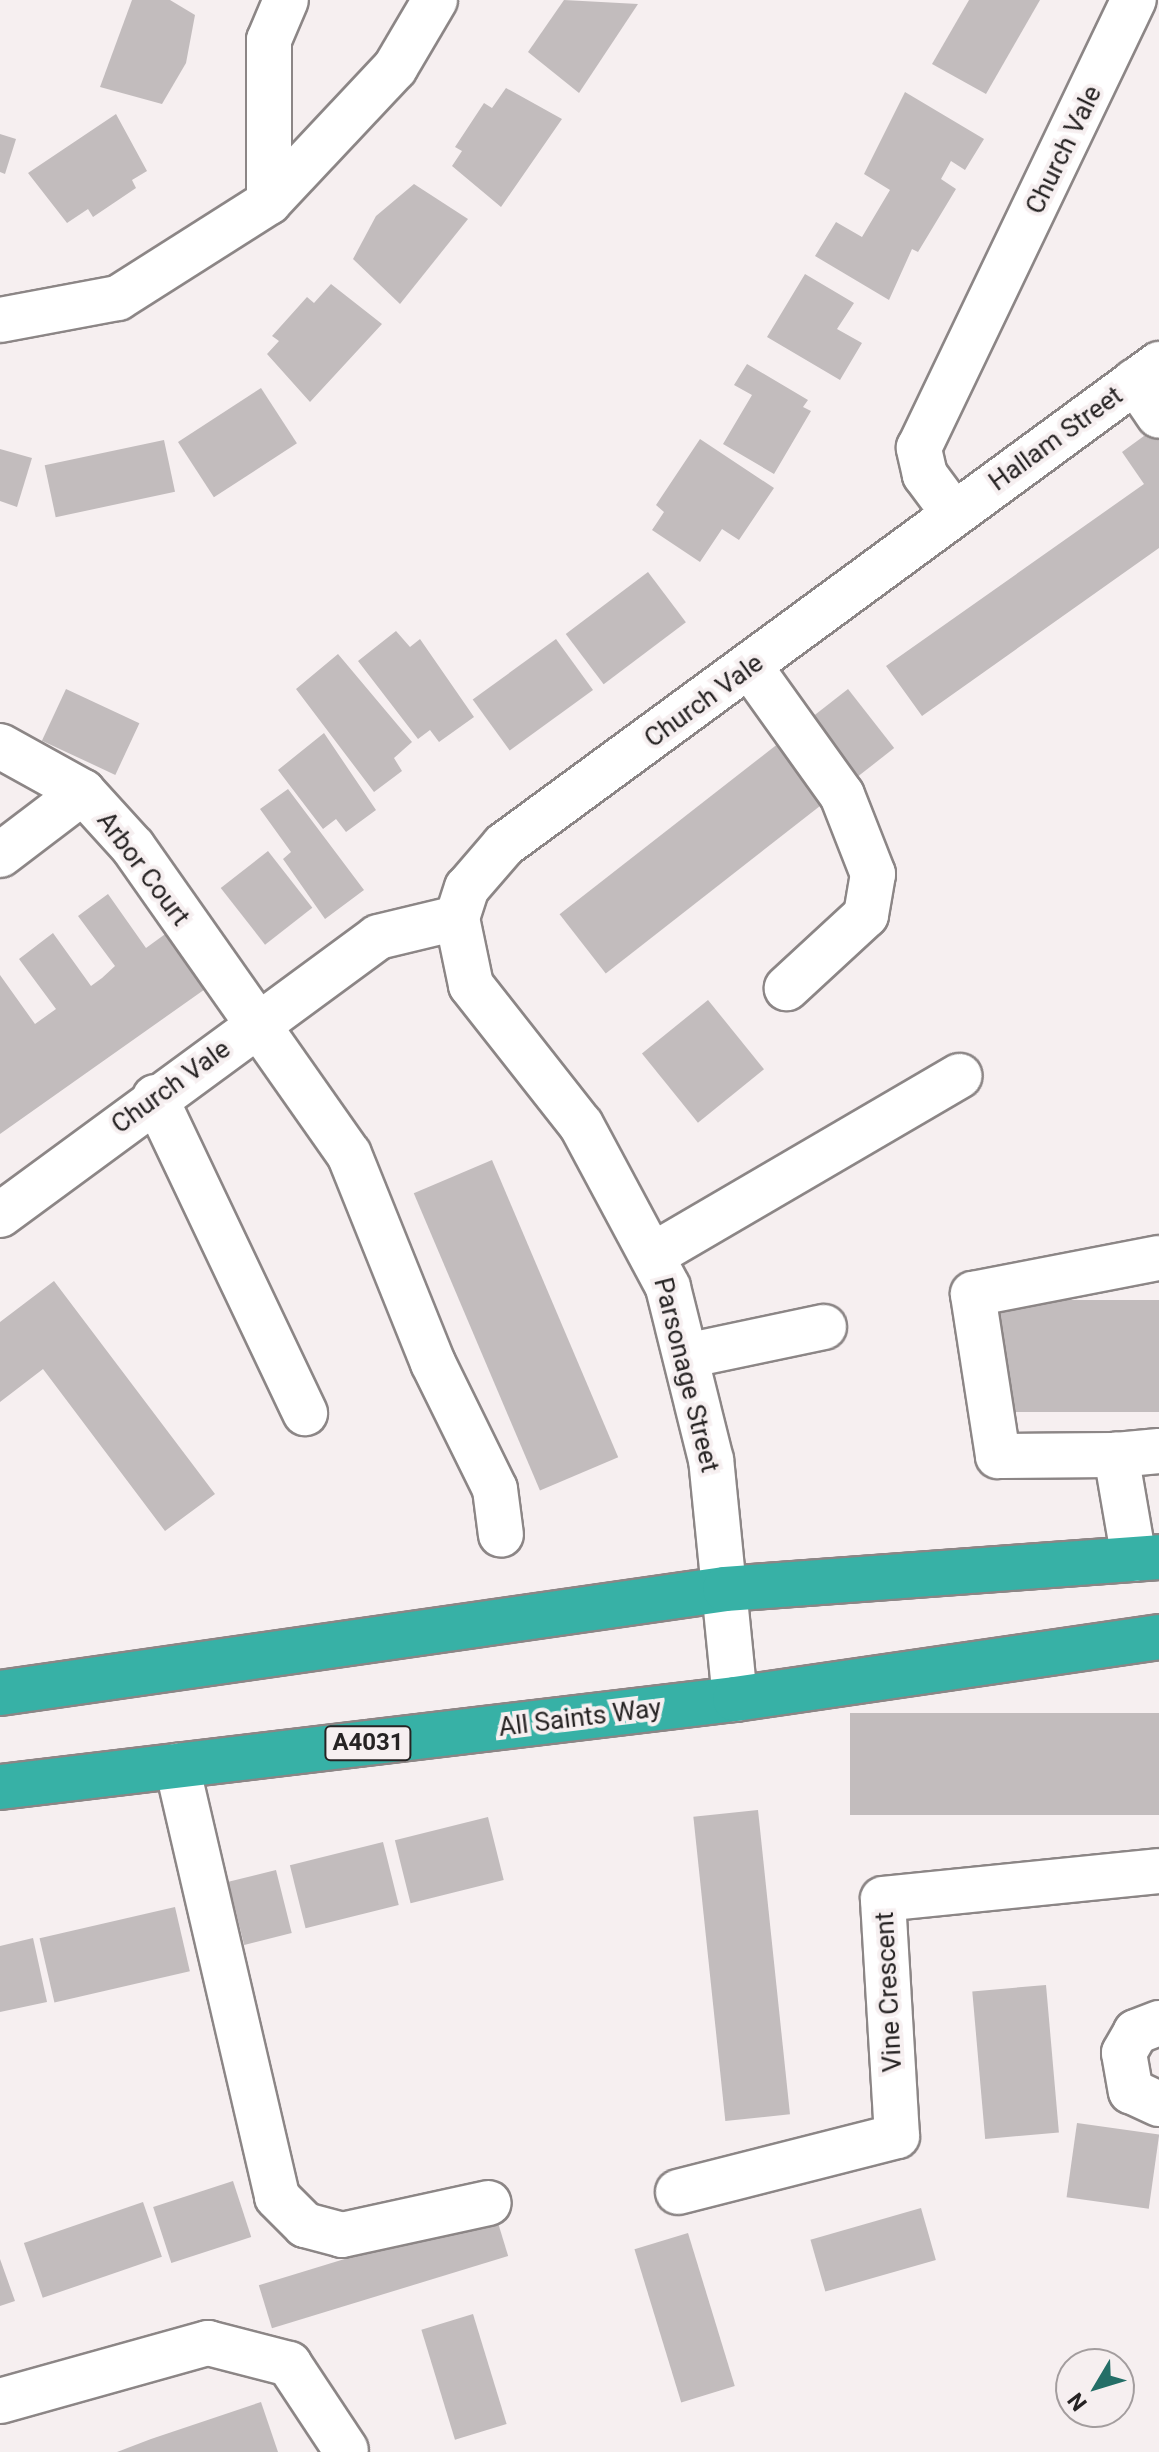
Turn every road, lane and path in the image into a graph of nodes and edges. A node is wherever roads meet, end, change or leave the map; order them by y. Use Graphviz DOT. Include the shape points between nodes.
graph roads {
  1 [pos="286,0"];
  2 [pos="435,0"];
  3 [pos="1134,0"];
  4 [pos="269,202"];
  5 [pos="0,320"];
  6 [pos="1151,387"];
  7 [pos="954,514"];
  8 [pos="751,668"];
  9 [pos="0,746"];
  10 [pos="83,792"];
  11 [pos="0,855"];
  12 [pos="457,918"];
  13 [pos="787,988"];
  14 [pos="255,1026"];
  15 [pos="959,1076"];
  16 [pos="155,1097"];
  17 [pos="0,1215"];
  18 [pos="653,1255"];
  19 [pos="1159,1258"];
  20 [pos="824,1327"];
  21 [pos="686,1356"];
  22 [pos="305,1413"];
  23 [pos="1159,1451"];
  24 [pos="1116,1455"];
  25 [pos="501,1535"];
  26 [pos="1146,1558"];
  27 [pos="725,1589"];
  28 [pos="1159,1637"];
  29 [pos="0,1693"];
  30 [pos="735,1699"];
  31 [pos="177,1766"];
  32 [pos="0,1787"];
  33 [pos="1159,1871"];
  34 [pos="1159,2023"];
  35 [pos="1159,2104"];
  36 [pos="678,2192"];
  37 [pos="489,2203"];
  38 [pos="0,2401"];
  39 [pos="346,2450"];
  1 -- 4 [label="street" via="269,40"];
  2 -- 4 [label="street" via="395,68"];
  3 -- 7 [label="street, Church Vale" via="919,448 925,475"];
  4 -- 5 [label="street" via="118,298"];
  6 -- 7 [label="street, Hallam Street"];
  7 -- 8 [label="street, Church Vale"];
  8 -- 12 [label="street, Church Vale" via="504,845 467,888"];
  8 -- 13 [label="street" via="842,795 873,874 866,915"];
  9 -- 10 [label="street, Arbor Court"];
  10 -- 11 [label="street"];
  10 -- 14 [label="street, Arbor Court" via="133,847"];
  12 -- 14 [label="street, Church Vale" via="378,937"];
  12 -- 18 [label="street, Parsonage Street" via="471,985 581,1125"];
  14 -- 16 [label="street, Church Vale"];
  14 -- 25 [label="street, Arbor Court" via="349,1154 433,1363 495,1489"];
  15 -- 18 [label="street"];
  16 -- 17 [label="street, Church Vale"];
  16 -- 22 [label="street"];
  18 -- 21 [label="street, Parsonage Street"];
  19 -- 24 [label="street" via="973,1294 998,1456"];
  20 -- 21 [label="street"];
  21 -- 27 [label="street, Parsonage Street" via="711,1460"];
  23 -- 24 [label="street"];
  24 -- 26 [label="street"];
  26 -- 27 [label="highway"];
  27 -- 29 [label="highway"];
  27 -- 30 [label="street, Parsonage Street"];
  28 -- 30 [label="highway, All Saints Way / A4031"];
  30 -- 31 [label="highway, All Saints Way / A4031"];
  31 -- 32 [label="highway, All Saints Way / A4031"];
  31 -- 37 [label="street" via="277,2197 305,2225 342,2235"];
  33 -- 36 [label="street, Vine Crescent" via="883,1899 897,2136"];
  34 -- 35 [label="street" via="1136,2032 1124,2053 1131,2091"];
  38 -- 39 [label="street" via="208,2343 289,2364"];
}
